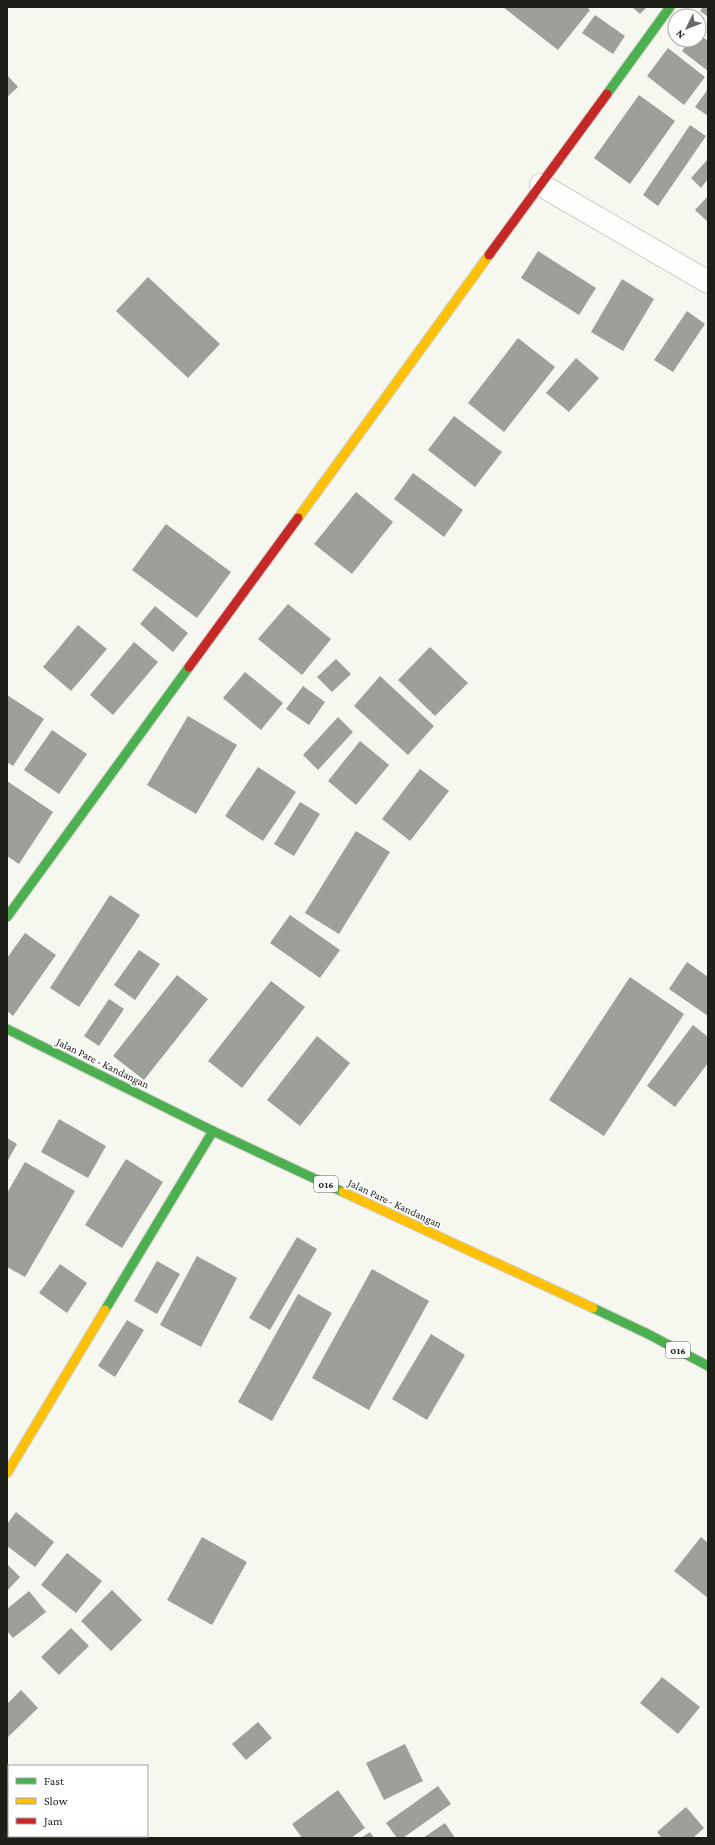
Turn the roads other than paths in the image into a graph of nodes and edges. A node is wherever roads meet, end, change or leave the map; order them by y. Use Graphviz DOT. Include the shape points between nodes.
graph roads {
  1 [pos="670,7"];
  2 [pos="541,185"];
  3 [pos="708,282"];
  4 [pos="7,917"];
  5 [pos="7,1030"];
  6 [pos="213,1131"];
  7 [pos="708,1366"];
  8 [pos="7,1473"];
  1 -- 2 [label="street"];
  2 -- 3 [label="street"];
  2 -- 4 [label="street"];
  5 -- 6 [label="street, Jalan Pare - Kandangan / 016"];
  6 -- 7 [label="street, Jalan Pare - Kandangan / 016" via="648,1334"];
  6 -- 8 [label="street"];
}
